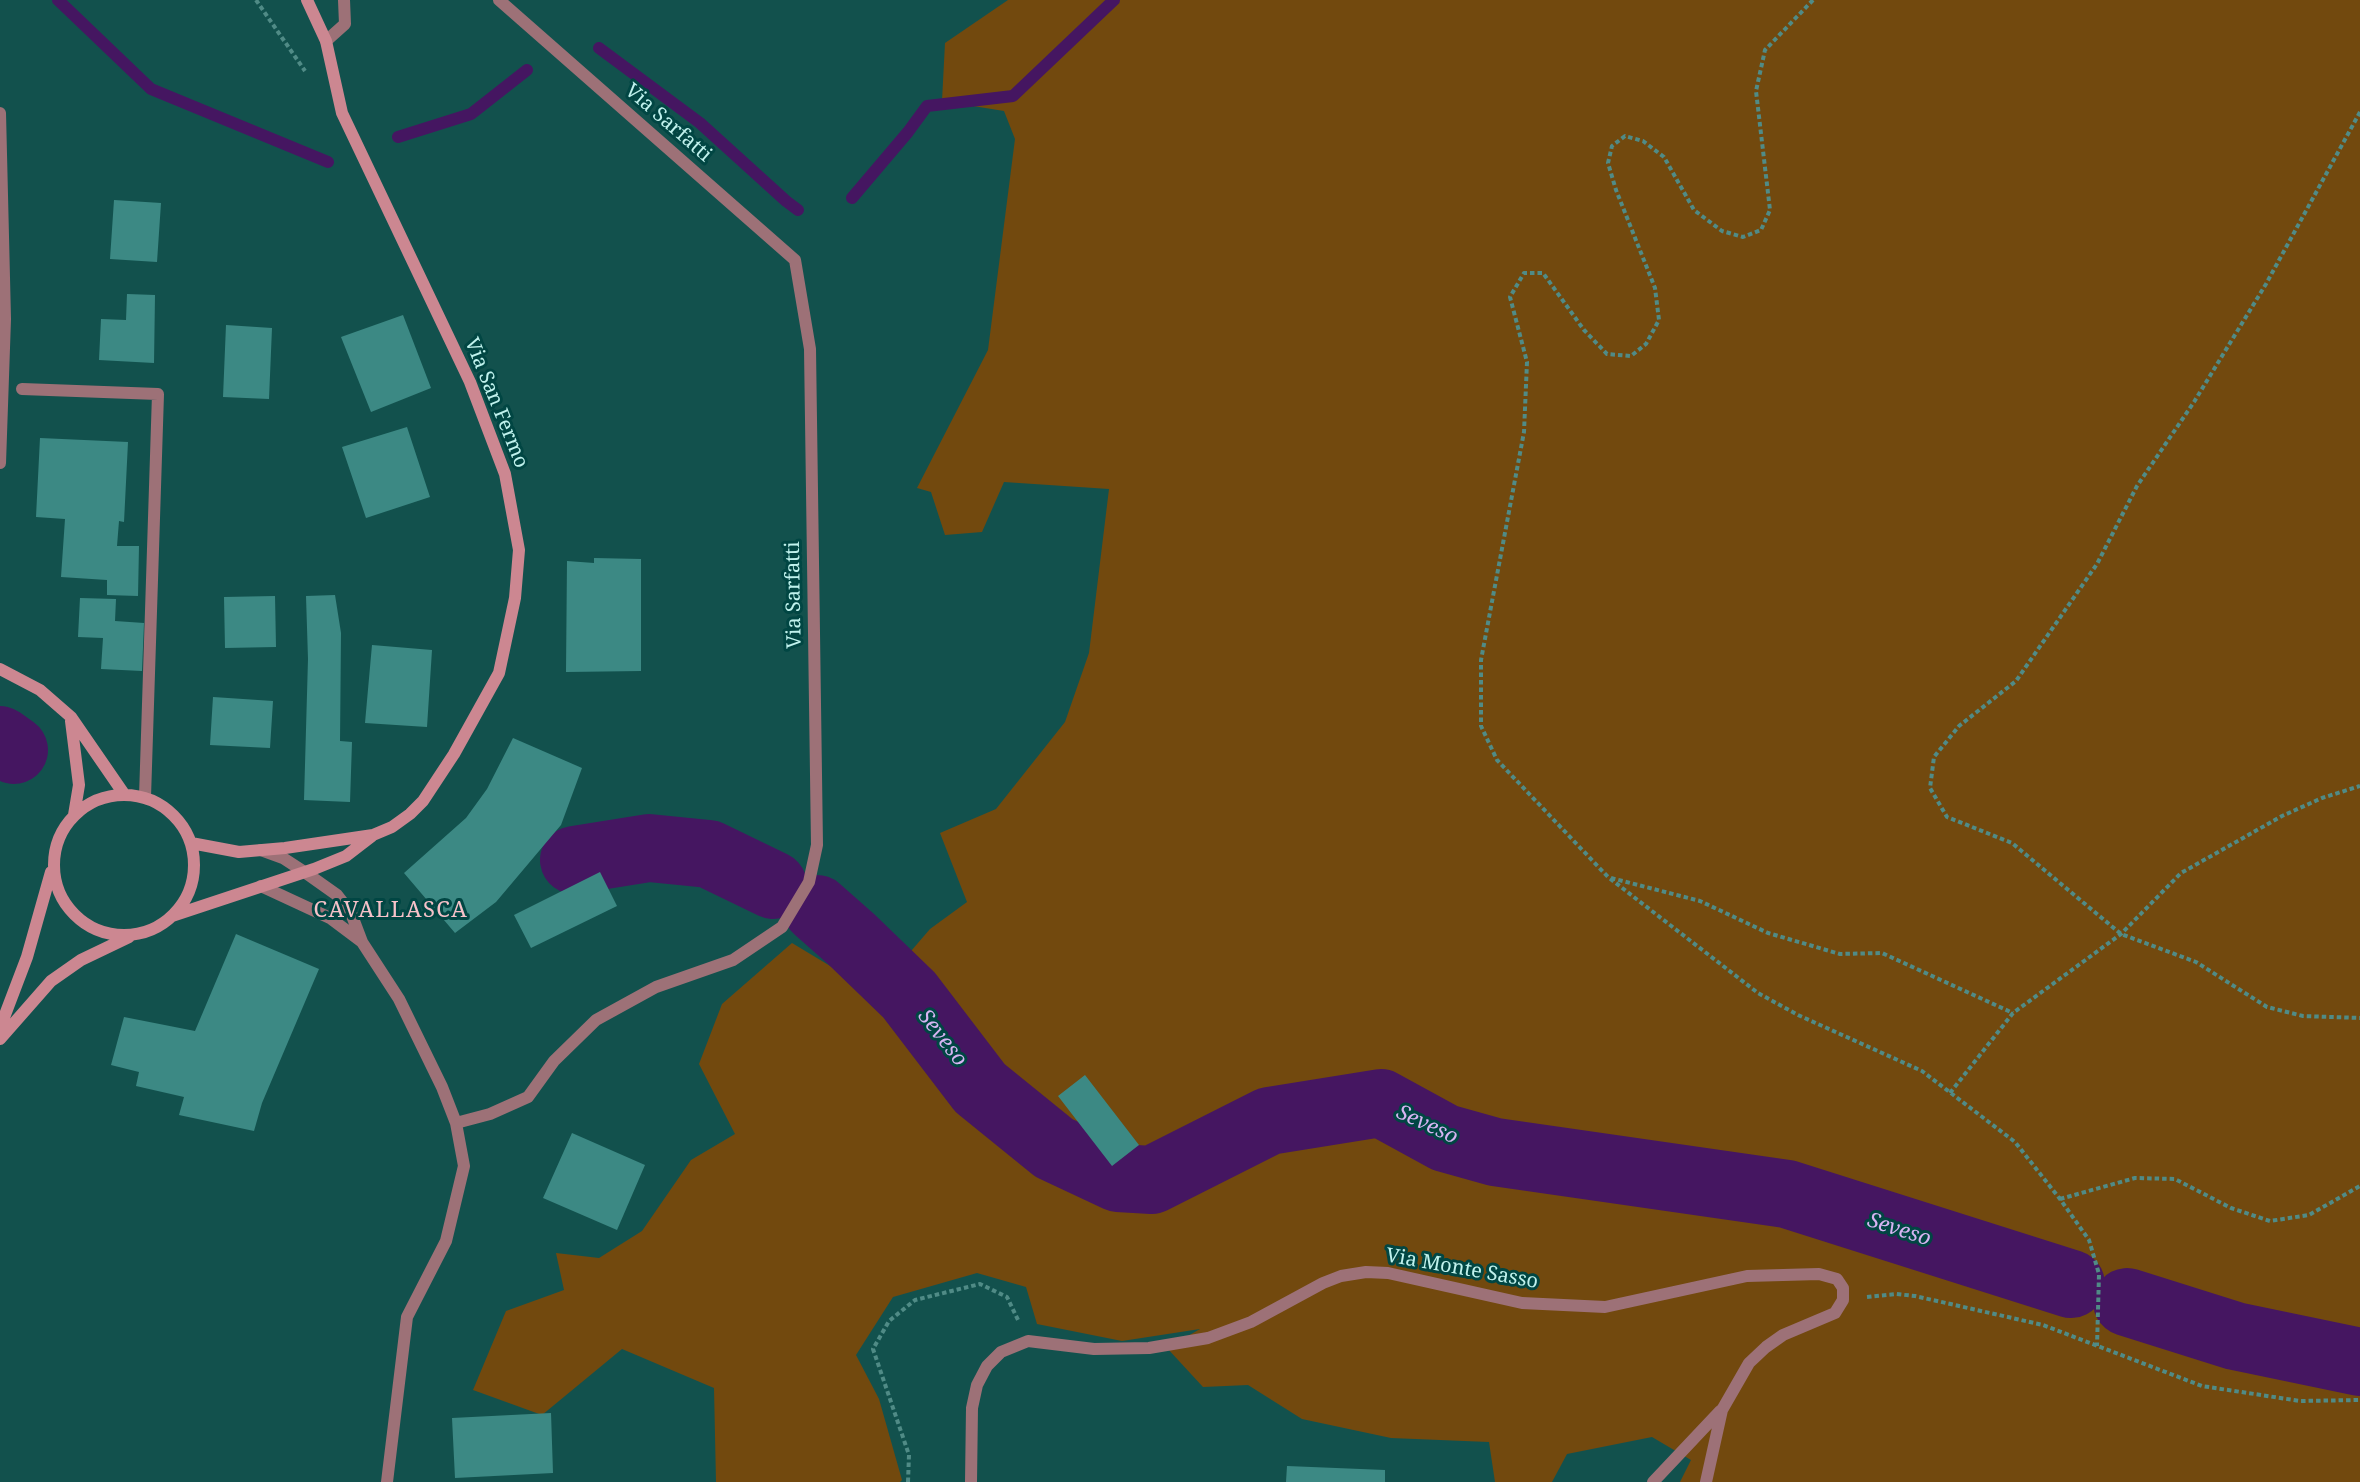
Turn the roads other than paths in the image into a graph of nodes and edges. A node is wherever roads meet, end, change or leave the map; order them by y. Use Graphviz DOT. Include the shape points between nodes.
graph roads {
  1 [pos="308,0"];
  2 [pos="344,0"];
  3 [pos="499,0"];
  4 [pos="326,40"];
  5 [pos="0,113"];
  6 [pos="22,389"];
  7 [pos="0,463"];
  8 [pos="0,669"];
  9 [pos="70,717"];
  10 [pos="124,794"];
  11 [pos="146,797"];
  12 [pos="74,815"];
  13 [pos="373,835"];
  14 [pos="190,843"];
  15 [pos="261,850"];
  16 [pos="53,865"];
  17 [pos="306,873"];
  18 [pos="261,886"];
  19 [pos="172,916"];
  20 [pos="132,935"];
  21 [pos="362,942"];
  22 [pos="0,1028"];
  23 [pos="0,1039"];
  24 [pos="456,1123"];
  25 [pos="1722,1410"];
  26 [pos="387,1482"];
  27 [pos="971,1482"];
  28 [pos="1653,1482"];
  29 [pos="1706,1482"];
  1 -- 4 [label="main road, Via San Fermo"];
  2 -- 4 [label="street" via="345,24"];
  3 -- 24 [label="street, Via Sarfatti" via="795,260 810,349 817,845 810,882 782,927 733,960 656,987 596,1020 555,1061 528,1097 490,1114"];
  4 -- 13 [label="main road, Via San Fermo" via="342,113 470,382 506,474 519,550 515,598 500,673 423,801 410,814"];
  5 -- 7 [label="street" via="5,319"];
  6 -- 11 [label="street" via="158,394"];
  8 -- 9 [label="main road" via="40,690"];
  9 -- 10 [label="main road"];
  9 -- 12 [label="main road" via="79,785"];
  10 -- 11 [label="main road"];
  10 -- 12 [label="main road" via="100,798"];
  11 -- 14 [label="main road" via="171,813"];
  12 -- 16 [label="main road" via="58,838"];
  13 -- 15 [label="main road"];
  13 -- 17 [label="main road" via="346,856"];
  14 -- 15 [label="main road" via="239,852"];
  14 -- 19 [label="main road" via="193,878 186,898"];
  15 -- 17 [label="street"];
  16 -- 20 [label="main road" via="55,882 71,912 84,924 117,936"];
  16 -- 22 [label="main road" via="27,957"];
  17 -- 18 [label="main road"];
  17 -- 21 [label="street" via="344,904"];
  18 -- 19 [label="main road"];
  18 -- 21 [label="street" via="330,918"];
  19 -- 20 [label="main road" via="160,926"];
  20 -- 23 [label="main road" via="81,960 51,981"];
  21 -- 24 [label="street" via="399,999"];
  24 -- 26 [label="street" via="464,1166 446,1242 407,1317"];
  25 -- 27 [label="street, Via Monte Sasso" via="1749,1363 1766,1347 1783,1335 1835,1313 1843,1300 1843,1288 1837,1279 1819,1274 1747,1276 1605,1307 1522,1303 1388,1273 1366,1272 1323,1282 1251,1322 1208,1338 1149,1348 1094,1349 1028,1341 1001,1352 987,1366 977,1385 972,1408"];
  25 -- 28 [label="street"];
  25 -- 29 [label="street"];
}
